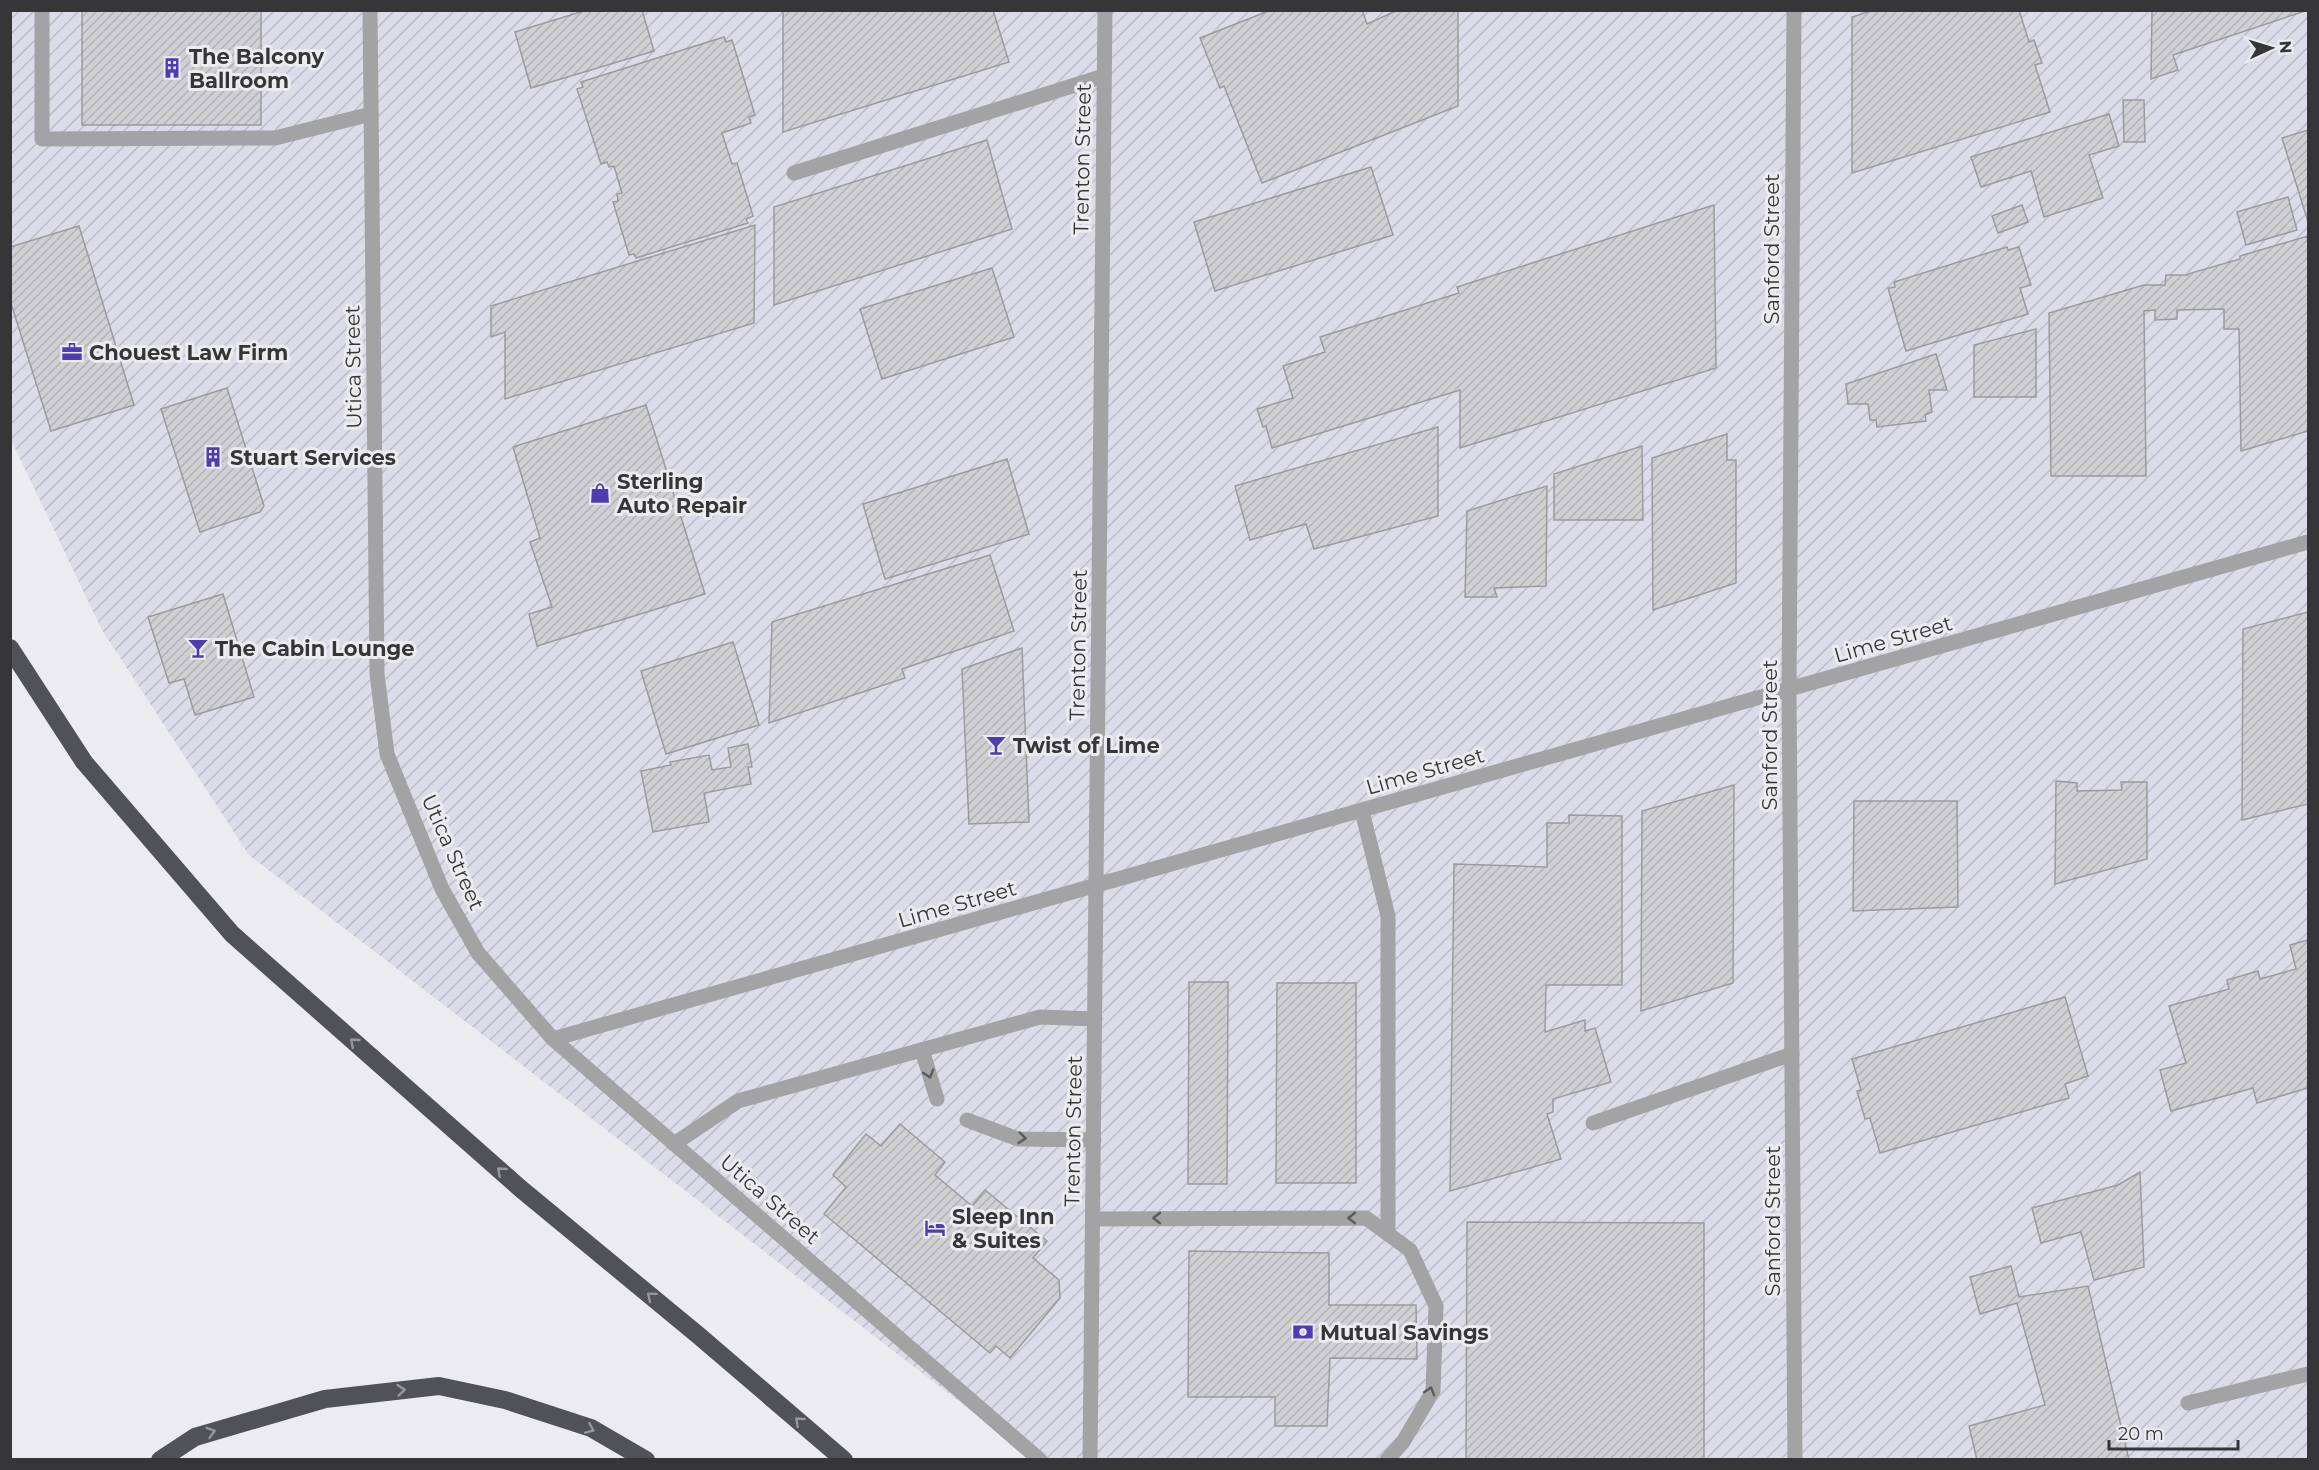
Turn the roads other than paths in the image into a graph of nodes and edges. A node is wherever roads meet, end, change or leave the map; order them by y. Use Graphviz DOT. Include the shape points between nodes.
graph roads {
  1 [pos="42,10"];
  2 [pos="370,10"];
  3 [pos="1105,10"];
  4 [pos="1794,10"];
  5 [pos="1104,76"];
  6 [pos="371,114"];
  7 [pos="794,173"];
  8 [pos="2308,542"];
  9 [pos="10,648"];
  10 [pos="1789,690"];
  11 [pos="1362,811"];
  12 [pos="1096,886"];
  13 [pos="1095,1019"];
  14 [pos="553,1039"];
  15 [pos="922,1050"];
  16 [pos="1792,1054"];
  17 [pos="937,1099"];
  18 [pos="967,1120"];
  19 [pos="1593,1123"];
  20 [pos="1094,1140"];
  21 [pos="674,1144"];
  22 [pos="1093,1218"];
  23 [pos="1388,1234"];
  24 [pos="2308,1374"];
  25 [pos="2188,1403"];
  26 [pos="160,1460"];
  27 [pos="646,1460"];
  28 [pos="844,1460"];
  29 [pos="1040,1460"];
  30 [pos="1090,1460"];
  31 [pos="1387,1460"];
  32 [pos="1795,1460"];
  1 -- 6 [label="street" via="42,139 274,138"];
  2 -- 6 [label="street, Utica Street"];
  3 -- 5 [label="street, Trenton Street"];
  4 -- 10 [label="street, Sanford Street"];
  5 -- 7 [label="street"];
  5 -- 12 [label="street, Trenton Street"];
  6 -- 14 [label="street, Utica Street" via="377,674 387,754 442,889 478,954"];
  8 -- 10 [label="street, Lime Street"];
  28 -- 9 [label="highway, one-way" via="521,1189 232,934 84,762"];
  10 -- 11 [label="street, Lime Street"];
  10 -- 16 [label="street, Sanford Street"];
  11 -- 12 [label="street, Lime Street"];
  11 -- 23 [label="street" via="1388,916"];
  12 -- 13 [label="street, Trenton Street"];
  12 -- 14 [label="street, Lime Street"];
  13 -- 15 [label="street" via="1040,1017"];
  13 -- 20 [label="street, Trenton Street"];
  14 -- 21 [label="street, Utica Street"];
  15 -- 17 [label="street, one-way"];
  15 -- 21 [label="street" via="738,1101"];
  16 -- 19 [label="street"];
  16 -- 32 [label="street, Sanford Street"];
  18 -- 20 [label="street, one-way" via="1018,1139"];
  20 -- 22 [label="street, Trenton Street"];
  21 -- 29 [label="street, Utica Street"];
  23 -- 22 [label="street, one-way" via="1366,1218"];
  22 -- 30 [label="street, Trenton Street"];
  31 -- 23 [label="street, one-way" via="1403,1442 1433,1391 1436,1306 1410,1250"];
  24 -- 25 [label="street"];
  26 -- 27 [label="highway, one-way" via="195,1437 325,1399 439,1386 505,1401 591,1428"];
}
